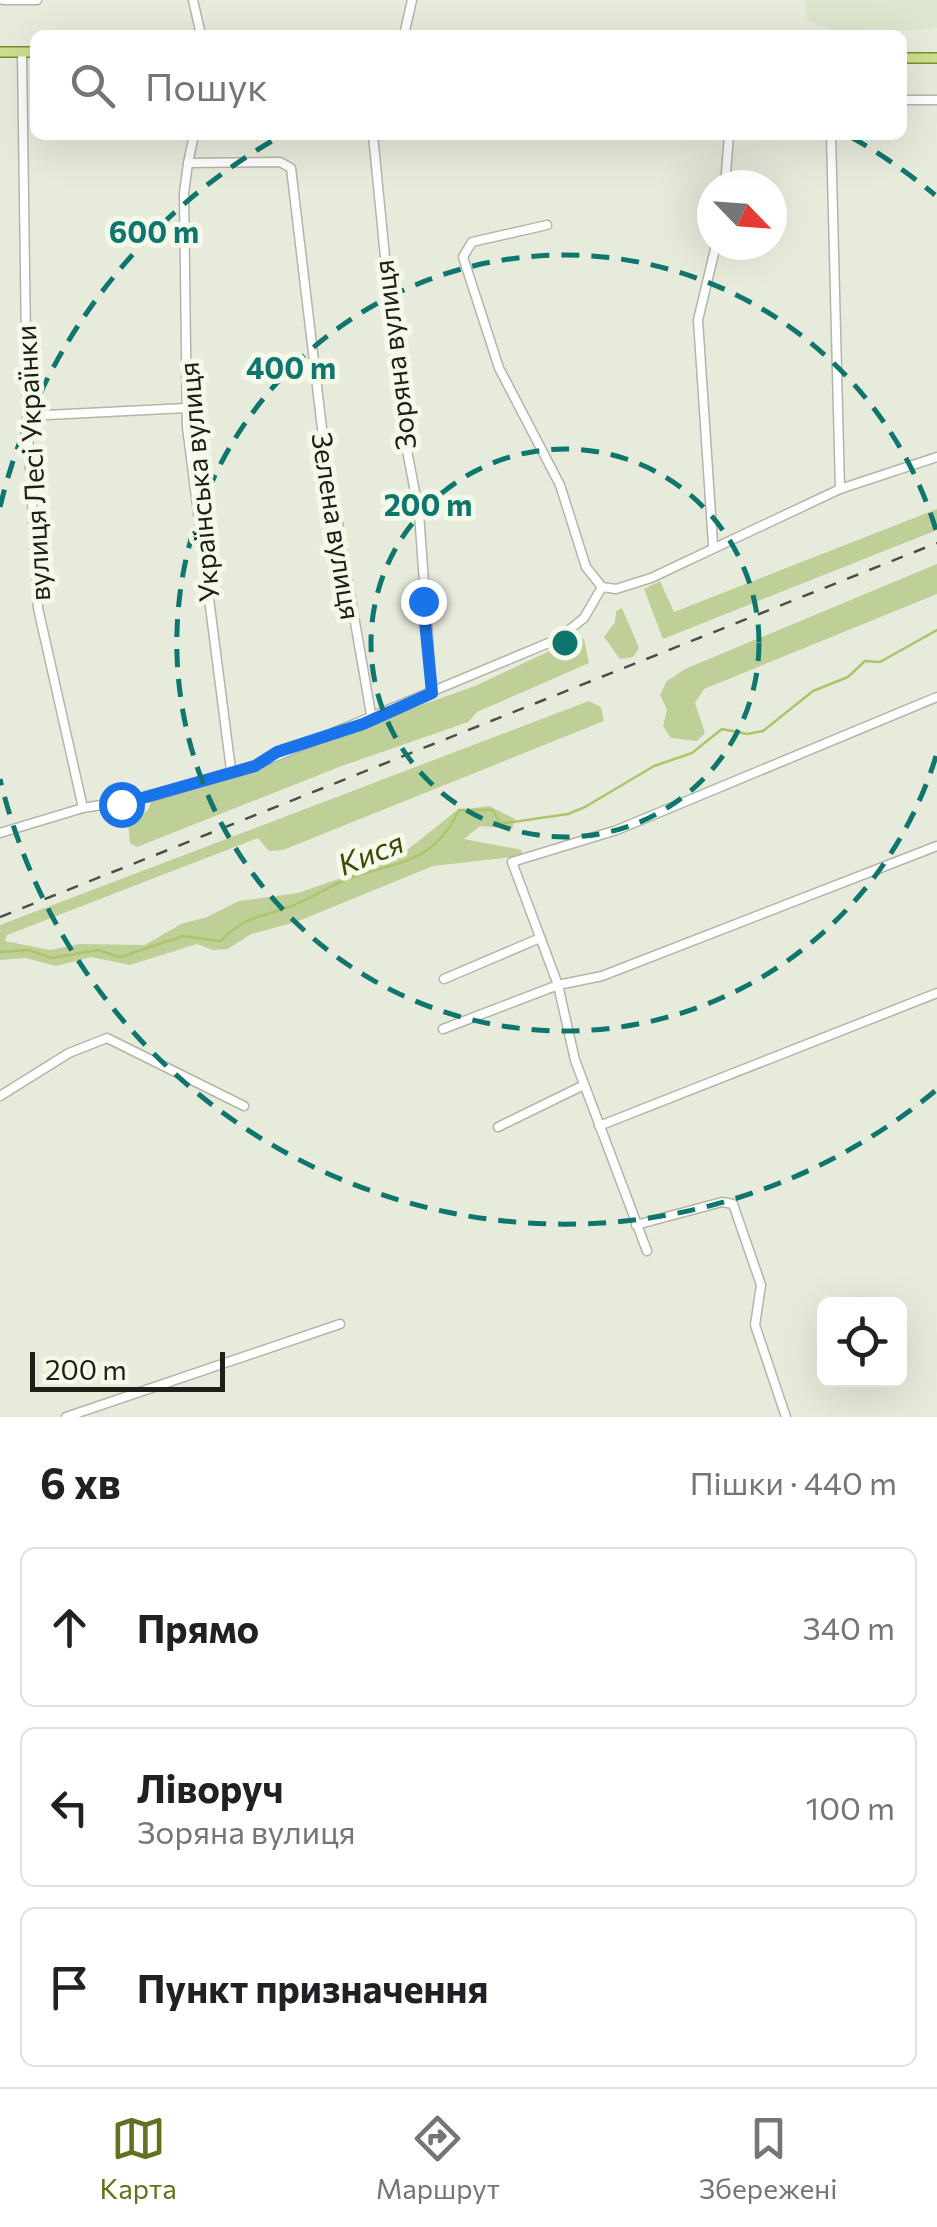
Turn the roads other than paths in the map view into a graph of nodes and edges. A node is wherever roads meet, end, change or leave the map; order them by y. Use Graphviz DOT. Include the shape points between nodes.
graph roads {
  1 [pos="3,0"];
  2 [pos="37,0"];
  3 [pos="193,0"];
  4 [pos="412,0"];
  5 [pos="200,30"];
  6 [pos="405,30"];
  7 [pos="0,52"];
  8 [pos="22,52"];
  9 [pos="30,52"];
  10 [pos="907,58"];
  11 [pos="937,58"];
  12 [pos="907,100"];
  13 [pos="937,100"];
  14 [pos="193,140"];
  15 [pos="374,140"];
  16 [pos="729,140"];
  17 [pos="831,140"];
  18 [pos="188,163"];
  19 [pos="727,170"];
  20 [pos="547,226"];
  21 [pos="712,260"];
  22 [pos="186,408"];
  23 [pos="27,416"];
  24 [pos="937,456"];
  25 [pos="840,489"];
  26 [pos="713,546"];
  27 [pos="602,587"];
  28 [pos="432,693"];
  29 [pos="937,697"];
  30 [pos="372,720"];
  31 [pos="231,770"];
  32 [pos="83,808"];
  33 [pos="0,833"];
  34 [pos="937,846"];
  35 [pos="540,938"];
  36 [pos="444,979"];
  37 [pos="558,986"];
  38 [pos="937,993"];
  39 [pos="443,1029"];
  40 [pos="584,1085"];
  41 [pos="0,1096"];
  42 [pos="244,1106"];
  43 [pos="599,1126"];
  44 [pos="498,1128"];
  45 [pos="636,1226"];
  46 [pos="646,1251"];
  47 [pos="340,1324"];
  48 [pos="66,1417"];
  49 [pos="786,1417"];
  1 -- 2 [label="street"];
  3 -- 5 [label="street"];
  4 -- 6 [label="street"];
  7 -- 8 [label="main road"];
  8 -- 9 [label="main road"];
  8 -- 23 [label="street, вулиця Лесі Українки"];
  10 -- 11 [label="main road"];
  12 -- 13 [label="street"];
  14 -- 18 [label="street, Українська вулиця"];
  15 -- 28 [label="street, Зоряна вулиця" via="400,419 420,520"];
  16 -- 19 [label="street"];
  17 -- 25 [label="street"];
  18 -- 22 [label="street, Українська вулиця"];
  18 -- 30 [label="street, Зелена вулиця" via="278,162 292,170 323,437"];
  20 -- 27 [label="street" via="472,242 463,256 502,375 561,488 588,571"];
  21 -- 26 [label="street" via="698,312"];
  22 -- 23 [label="street"];
  22 -- 31 [label="street, Українська вулиця"];
  23 -- 32 [label="street, вулиця Лесі Українки" via="38,608"];
  24 -- 25 [label="street"];
  25 -- 26 [label="street"];
  26 -- 27 [label="street" via="651,578"];
  27 -- 28 [label="street" via="584,618 562,637"];
  28 -- 30 [label="street"];
  29 -- 35 [label="street" via="713,793 512,862"];
  30 -- 31 [label="street"];
  31 -- 32 [label="street" via="155,796"];
  32 -- 33 [label="street"];
  34 -- 37 [label="street" via="602,976"];
  35 -- 36 [label="street"];
  35 -- 37 [label="street"];
  37 -- 39 [label="street"];
  37 -- 40 [label="street"];
  38 -- 43 [label="street"];
  40 -- 43 [label="street"];
  40 -- 44 [label="street"];
  41 -- 42 [label="street" via="106,1038"];
  43 -- 45 [label="street"];
  45 -- 46 [label="street"];
  45 -- 49 [label="street" via="733,1204 761,1287 755,1325"];
  47 -- 48 [label="street"];
}
